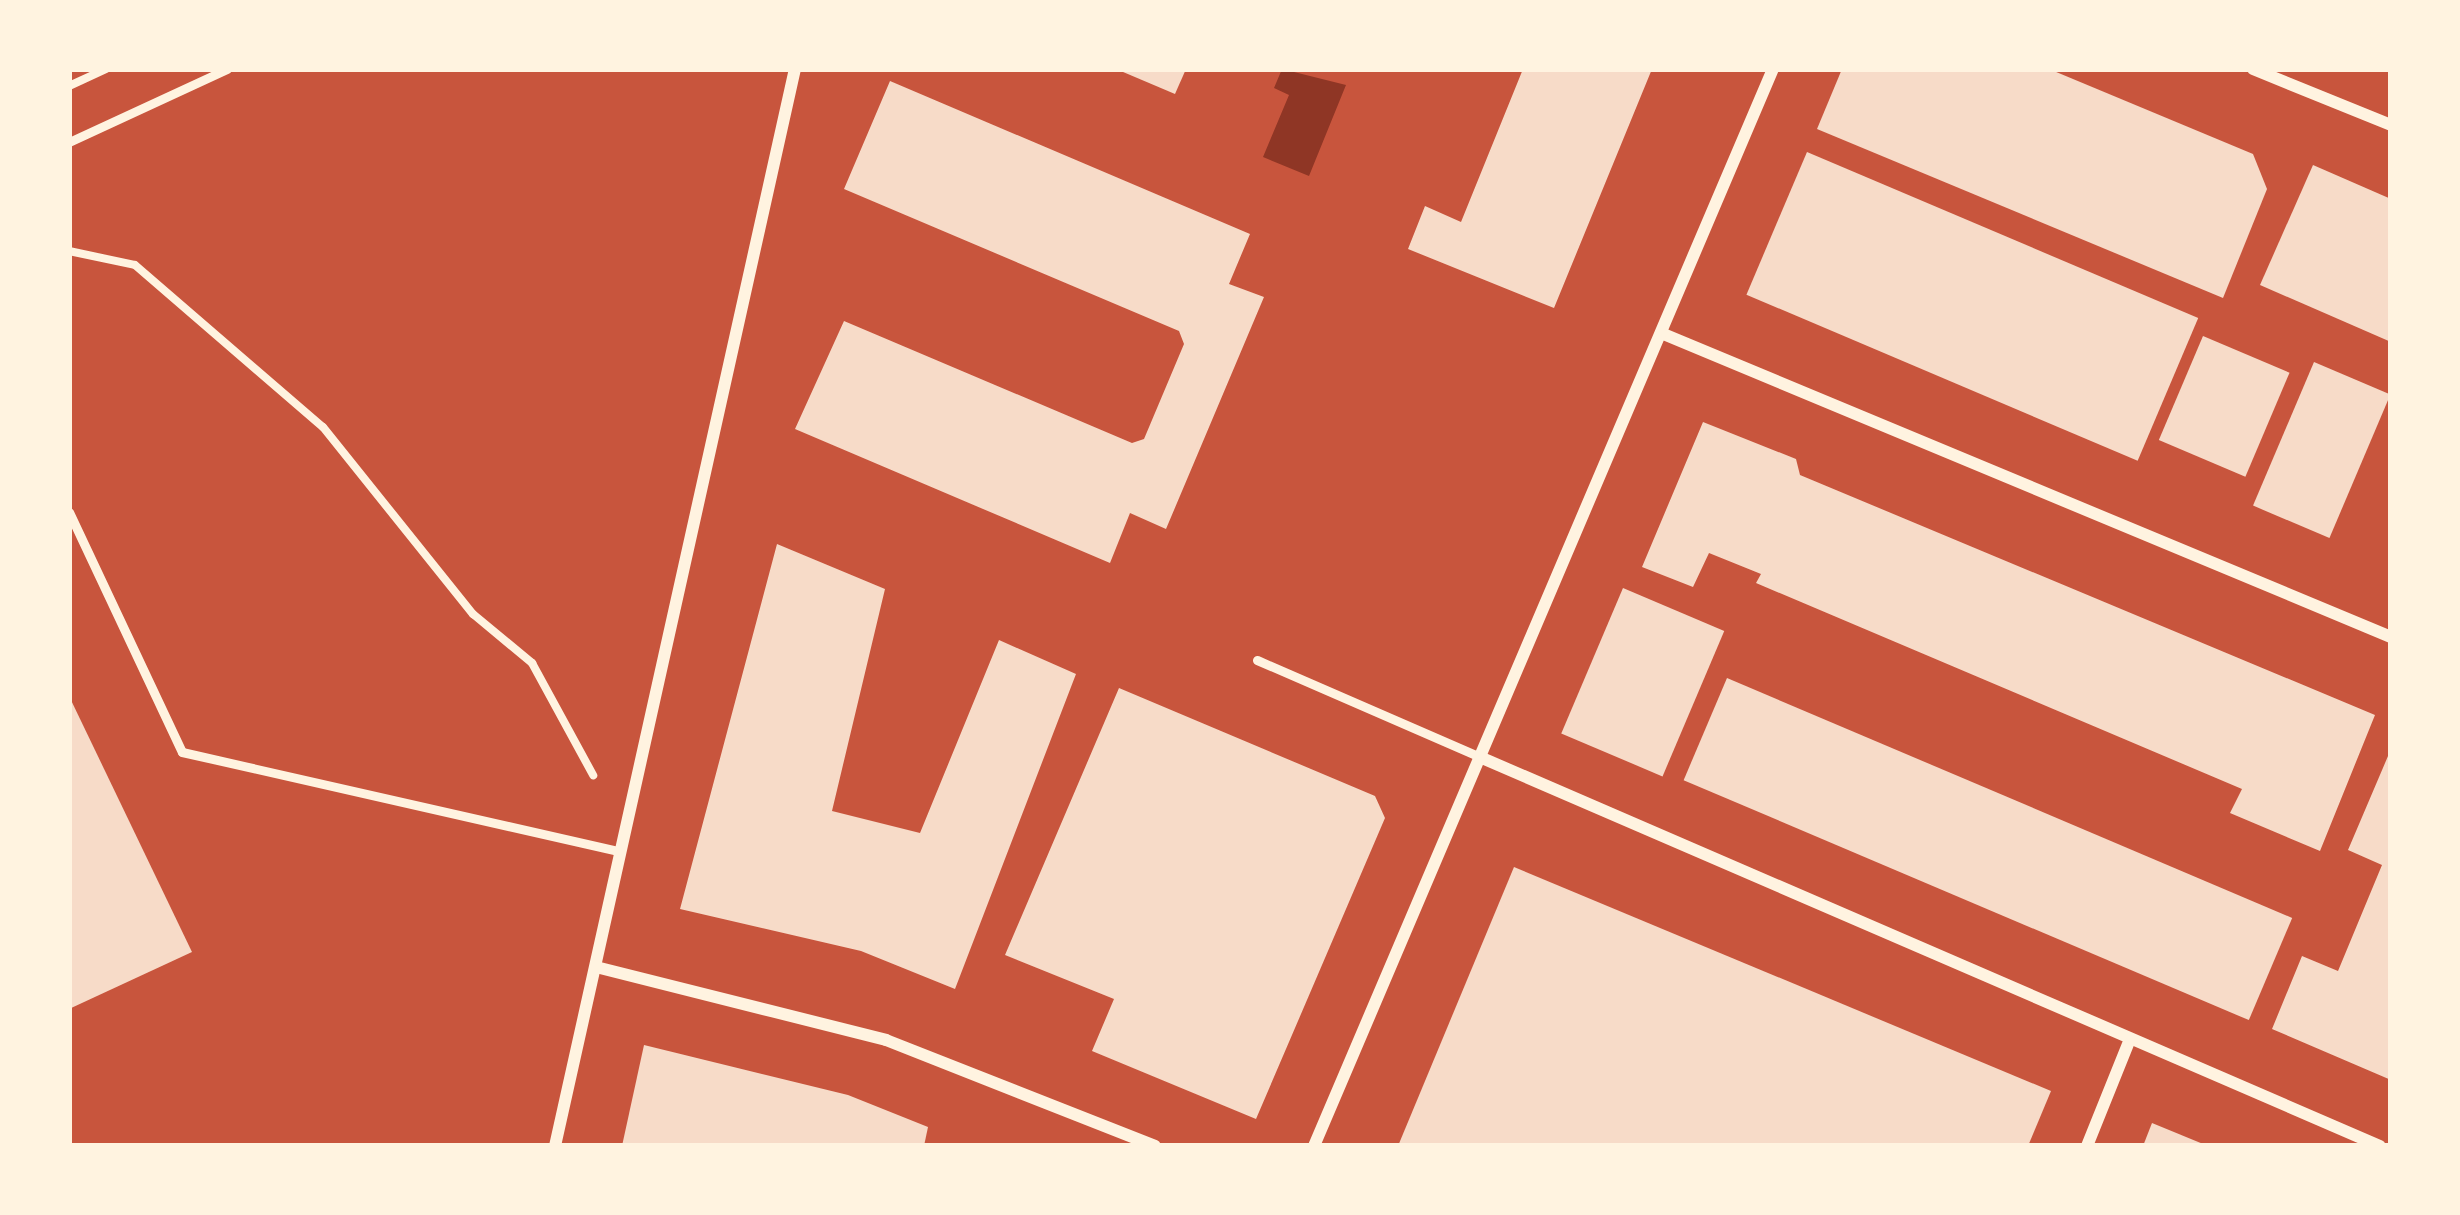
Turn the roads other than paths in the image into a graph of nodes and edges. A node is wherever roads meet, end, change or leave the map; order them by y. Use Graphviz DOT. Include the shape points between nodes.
graph roads {
  1 [pos="226,69"];
  2 [pos="795,69"];
  3 [pos="1773,69"];
  4 [pos="2253,69"];
  5 [pos="2391,125"];
  6 [pos="69,142"];
  7 [pos="1660,333"];
  8 [pos="69,512"];
  9 [pos="2391,637"];
  10 [pos="1257,660"];
  11 [pos="1482,758"];
  12 [pos="621,851"];
  13 [pos="596,968"];
  14 [pos="2128,1044"];
  15 [pos="555,1146"];
  16 [pos="1154,1146"];
  17 [pos="1314,1146"];
  18 [pos="2087,1146"];
  19 [pos="2380,1146"];
  1 -- 6 [label="lane"];
  2 -- 12 [label="street"];
  3 -- 7 [label="street"];
  4 -- 5 [label="street"];
  7 -- 9 [label="street"];
  7 -- 11 [label="street"];
  8 -- 12 [label="lane" via="182,752"];
  10 -- 11 [label="lane"];
  11 -- 14 [label="street"];
  11 -- 17 [label="street"];
  12 -- 13 [label="street"];
  13 -- 15 [label="street"];
  13 -- 16 [label="street" via="886,1040"];
  14 -- 18 [label="street"];
  14 -- 19 [label="street"];
}
